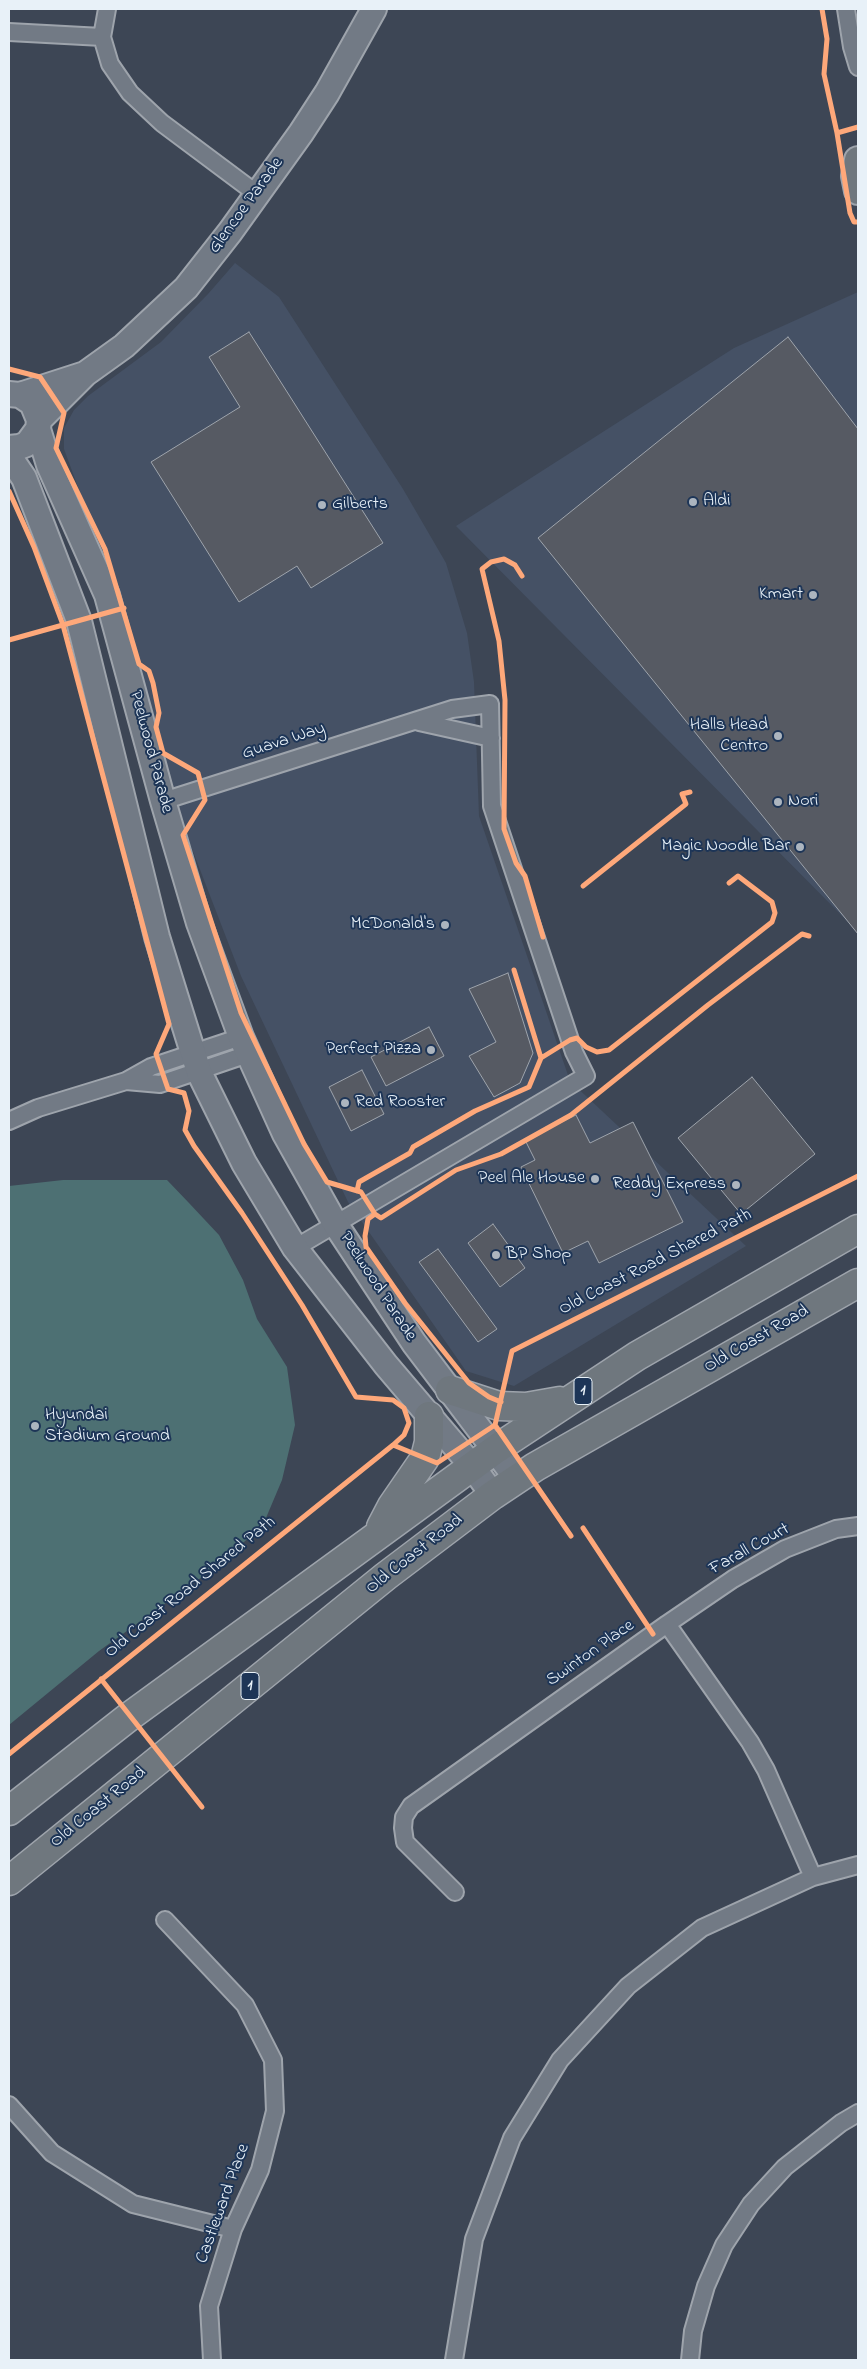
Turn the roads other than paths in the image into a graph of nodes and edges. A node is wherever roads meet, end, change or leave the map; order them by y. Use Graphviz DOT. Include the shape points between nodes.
graph roads {
  1 [pos="107,9"];
  2 [pos="374,9"];
  3 [pos="846,9"];
  4 [pos="9,32"];
  5 [pos="102,37"];
  6 [pos="858,67"];
  7 [pos="858,160"];
  8 [pos="858,190"];
  9 [pos="257,194"];
  10 [pos="85,374"];
  11 [pos="15,395"];
  12 [pos="38,424"];
  13 [pos="9,448"];
  14 [pos="9,456"];
  15 [pos="134,694"];
  16 [pos="417,721"];
  17 [pos="491,738"];
  18 [pos="113,762"];
  19 [pos="163,801"];
  20 [pos="245,1046"];
  21 [pos="195,1063"];
  22 [pos="9,1121"];
  23 [pos="336,1225"];
  24 [pos="858,1229"];
  25 [pos="295,1248"];
  26 [pos="858,1283"];
  27 [pos="450,1390"];
  28 [pos="571,1400"];
  29 [pos="429,1416"];
  30 [pos="496,1449"];
  31 [pos="472,1466"];
  32 [pos="517,1479"];
  33 [pos="493,1495"];
  34 [pos="858,1526"];
  35 [pos="377,1535"];
  36 [pos="667,1624"];
  37 [pos="9,1810"];
  38 [pos="858,1866"];
  39 [pos="813,1877"];
  40 [pos="9,1881"];
  41 [pos="455,1892"];
  42 [pos="165,1920"];
  43 [pos="9,2106"];
  44 [pos="858,2113"];
  45 [pos="233,2229"];
  46 [pos="212,2360"];
  47 [pos="454,2360"];
  48 [pos="690,2360"];
  1 -- 5 [label="street"];
  2 -- 9 [label="street, Glencoe Parade" via="327,93"];
  3 -- 6 [label="street"];
  4 -- 5 [label="street"];
  5 -- 9 [label="street" via="110,64 130,93 162,123"];
  7 -- 8 [label="main road" via="855,176"];
  9 -- 10 [label="street, Glencoe Parade" via="186,288 124,346"];
  10 -- 11 [label="street, Glencoe Parade"];
  10 -- 12 [label="street, Glencoe Parade"];
  11 -- 12 [label="street, Peelwood Parade" via="32,403"];
  12 -- 13 [label="street, Glencoe Parade" via="27,444"];
  12 -- 15 [label="street, Peelwood Parade" via="49,465 106,595"];
  14 -- 18 [label="street, Peelwood Parade" via="24,478 79,621"];
  15 -- 18 [label="street" via="122,701"];
  15 -- 19 [label="street, Peelwood Parade"];
  16 -- 17 [label="street"];
  16 -- 17 [label="street, Guava Way" via="452,709 490,704"];
  16 -- 19 [label="street, Guava Way"];
  17 -- 23 [label="street" via="492,806 574,1052 586,1076"];
  18 -- 21 [label="street, Peelwood Parade" via="157,937"];
  19 -- 20 [label="street, Peelwood Parade" via="199,923"];
  20 -- 21 [label="street"];
  20 -- 23 [label="street, Peelwood Parade" via="285,1134"];
  21 -- 22 [label="street" via="160,1084 126,1082 38,1108"];
  21 -- 25 [label="street, Peelwood Parade" via="244,1163"];
  23 -- 25 [label="street"];
  23 -- 27 [label="street, Peelwood Parade" via="414,1343"];
  24 -- 28 [label="highway, Old Coast Road / 1" via="637,1356"];
  25 -- 29 [label="street, Peelwood Parade"];
  26 -- 32 [label="highway, Old Coast Road / 1"];
  27 -- 28 [label="highway" via="499,1406 526,1407"];
  27 -- 30 [label="street, Peelwood Parade"];
  28 -- 30 [label="highway, Old Coast Road / 1"];
  29 -- 31 [label="street, Peelwood Parade"];
  29 -- 35 [label="highway" via="425,1458 392,1506"];
  30 -- 31 [label="highway, Old Coast Road / 1"];
  30 -- 32 [label="street, Peelwood Parade"];
  31 -- 33 [label="street, Peelwood Parade"];
  31 -- 35 [label="highway, Old Coast Road / 1"];
  32 -- 33 [label="highway, Old Coast Road / 1"];
  33 -- 40 [label="highway, Old Coast Road / 1" via="386,1576"];
  34 -- 36 [label="street, Farall Court" via="836,1529 785,1550 733,1579"];
  35 -- 37 [label="highway, Old Coast Road / 1" via="130,1716"];
  36 -- 39 [label="street" via="750,1742 766,1770"];
  36 -- 41 [label="street, Swinton Place" via="411,1806 404,1817 405,1842"];
  38 -- 39 [label="street"];
  39 -- 47 [label="street" via="702,1928 628,1986 560,2060 512,2138 474,2239"];
  42 -- 45 [label="street, Castleward Place" via="246,2005 273,2060 276,2111 260,2170"];
  43 -- 45 [label="street" via="52,2153 133,2204"];
  44 -- 48 [label="street" via="840,2123 785,2167 751,2204 724,2245 706,2286 693,2332"];
  45 -- 46 [label="street, Castleward Place" via="209,2306"];
}
